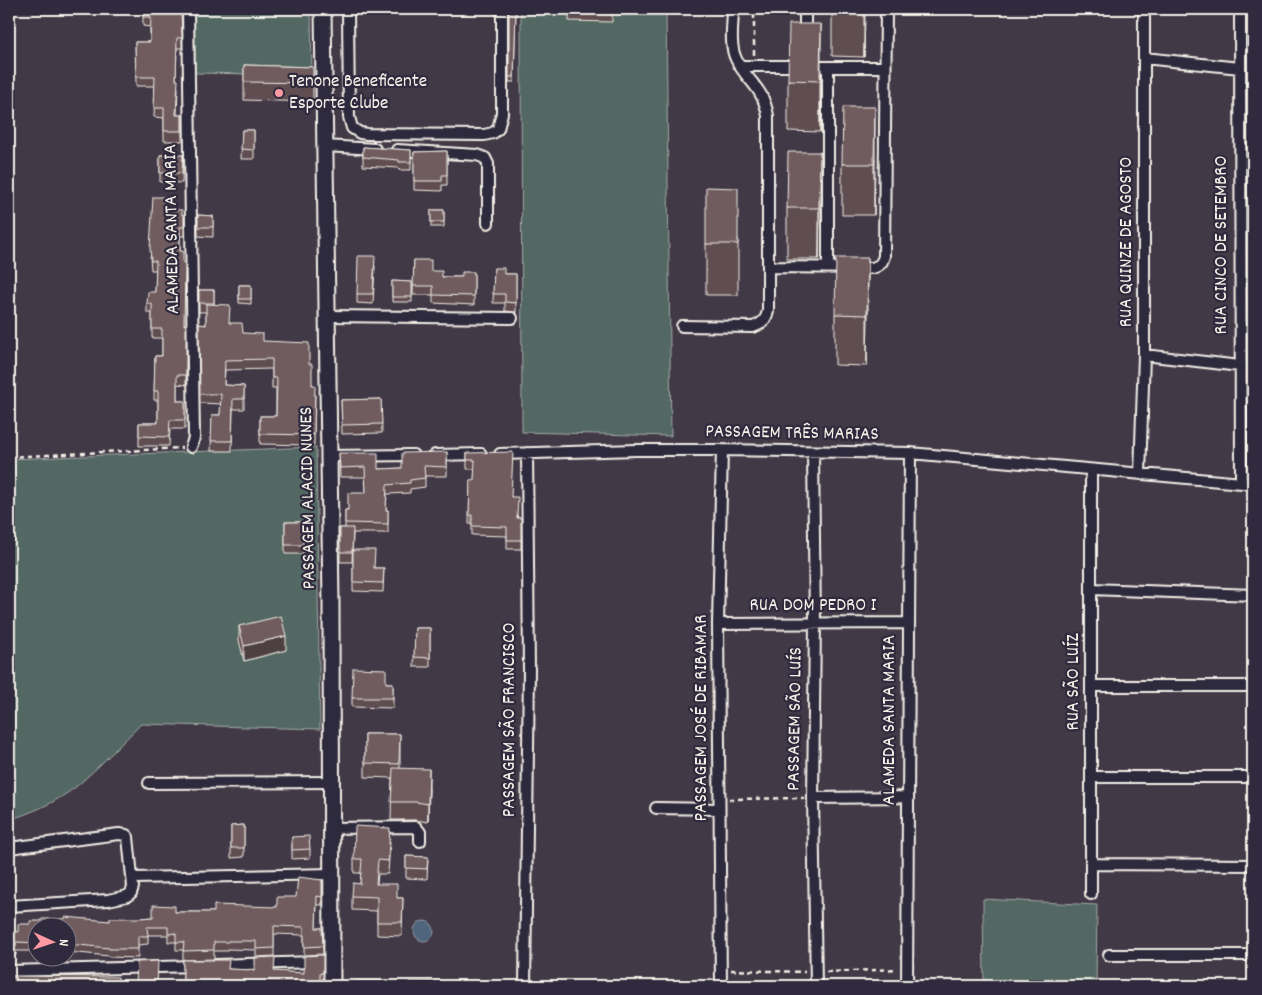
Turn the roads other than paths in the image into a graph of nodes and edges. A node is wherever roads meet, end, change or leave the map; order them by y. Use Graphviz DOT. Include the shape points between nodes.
graph roads {
  1 [pos="188,9"];
  2 [pos="323,9"];
  3 [pos="348,9"];
  4 [pos="502,9"];
  5 [pos="733,9"];
  6 [pos="805,9"];
  7 [pos="886,9"];
  8 [pos="1144,9"];
  9 [pos="1240,9"];
  10 [pos="1144,58"];
  11 [pos="805,59"];
  12 [pos="741,66"];
  13 [pos="828,67"];
  14 [pos="885,67"];
  15 [pos="1240,68"];
  16 [pos="325,146"];
  17 [pos="488,223"];
  18 [pos="769,267"];
  19 [pos="828,267"];
  20 [pos="328,316"];
  21 [pos="512,318"];
  22 [pos="682,326"];
  23 [pos="1144,355"];
  24 [pos="1240,366"];
  25 [pos="191,447"];
  26 [pos="722,450"];
  27 [pos="813,452"];
  28 [pos="910,453"];
  29 [pos="528,454"];
  30 [pos="329,456"];
  31 [pos="1091,470"];
  32 [pos="1140,474"];
  33 [pos="1241,482"];
  34 [pos="1253,484"];
  35 [pos="1091,589"];
  36 [pos="1253,595"];
  37 [pos="815,623"];
  38 [pos="718,624"];
  39 [pos="908,624"];
  40 [pos="1091,686"];
  41 [pos="1253,686"];
  42 [pos="1091,776"];
  43 [pos="1253,777"];
  44 [pos="331,782"];
  45 [pos="149,783"];
  46 [pos="908,797"];
  47 [pos="813,798"];
  48 [pos="719,804"];
  49 [pos="656,808"];
  50 [pos="331,828"];
  51 [pos="420,842"];
  52 [pos="9,848"];
  53 [pos="1091,864"];
  54 [pos="1253,865"];
  55 [pos="332,874"];
  56 [pos="133,878"];
  57 [pos="1091,894"];
  58 [pos="9,906"];
  59 [pos="1109,955"];
  60 [pos="1253,955"];
  61 [pos="332,961"];
  62 [pos="9,971"];
  63 [pos="332,986"];
  64 [pos="525,986"];
  65 [pos="721,986"];
  66 [pos="816,986"];
  67 [pos="907,986"];
  1 -- 25 [label="street, ALAMEDA SANTA MARIA" via="194,438"];
  2 -- 16 [label="main road, PASSAGEM ALACID NUNES"];
  3 -- 4 [label="street" via="349,117 352,128 367,134 459,136 493,134 501,121"];
  5 -- 12 [label="street" via="734,52"];
  6 -- 11 [label="street"];
  7 -- 14 [label="street"];
  8 -- 10 [label="street, RUA QUINZE DE AGOSTO"];
  9 -- 15 [label="street, RUA CINCO DE SETEMBRO"];
  10 -- 15 [label="street"];
  10 -- 23 [label="street, RUA QUINZE DE AGOSTO"];
  11 -- 12 [label="street"];
  11 -- 13 [label="street"];
  12 -- 18 [label="street" via="761,92 768,116"];
  13 -- 14 [label="street"];
  13 -- 19 [label="street"];
  14 -- 19 [label="street" via="884,256 882,262 872,268"];
  15 -- 24 [label="street, RUA CINCO DE SETEMBRO"];
  16 -- 17 [label="street" via="485,158 488,164"];
  16 -- 20 [label="main road, PASSAGEM ALACID NUNES"];
  18 -- 19 [label="street"];
  18 -- 22 [label="street" via="768,311 760,324 752,327"];
  20 -- 21 [label="street"];
  20 -- 30 [label="main road, PASSAGEM ALACID NUNES"];
  23 -- 24 [label="street"];
  23 -- 32 [label="street, RUA QUINZE DE AGOSTO"];
  24 -- 33 [label="street, RUA CINCO DE SETEMBRO"];
  26 -- 27 [label="street, PASSAGEM TRÊS MARIAS"];
  26 -- 29 [label="street, PASSAGEM TRÊS MARIAS"];
  26 -- 38 [label="street, PASSAGEM JOSÉ DE RIBAMAR"];
  27 -- 28 [label="street, PASSAGEM TRÊS MARIAS"];
  27 -- 37 [label="street, PASSAGEM SÃO LUÍS"];
  28 -- 31 [label="street, PASSAGEM TRÊS MARIAS"];
  28 -- 39 [label="street, ALAMEDA SANTA MARIA"];
  29 -- 30 [label="street, PASSAGEM TRÊS MARIAS"];
  29 -- 64 [label="street, PASSAGEM SÃO FRANCISCO"];
  30 -- 44 [label="main road, PASSAGEM ALACID NUNES"];
  31 -- 32 [label="street, PASSAGEM TRÊS MARIAS"];
  31 -- 35 [label="street, RUA SÃO LUÍZ"];
  32 -- 33 [label="street, PASSAGEM TRÊS MARIAS"];
  33 -- 34 [label="street, PASSAGEM TRÊS MARIAS"];
  35 -- 36 [label="street"];
  35 -- 40 [label="street, RUA SÃO LUÍZ"];
  37 -- 38 [label="street, RUA DOM PEDRO I"];
  37 -- 39 [label="street, RUA DOM PEDRO I"];
  37 -- 47 [label="street, PASSAGEM SÃO LUÍS"];
  38 -- 48 [label="street, PASSAGEM JOSÉ DE RIBAMAR"];
  39 -- 46 [label="street, ALAMEDA SANTA MARIA"];
  40 -- 41 [label="street"];
  40 -- 42 [label="street, RUA SÃO LUÍZ"];
  42 -- 43 [label="street"];
  42 -- 53 [label="street, RUA SÃO LUÍZ"];
  44 -- 45 [label="street"];
  44 -- 50 [label="main road, PASSAGEM ALACID NUNES"];
  46 -- 47 [label="street"];
  46 -- 67 [label="street, ALAMEDA SANTA MARIA"];
  47 -- 66 [label="street, PASSAGEM SÃO LUÍS"];
  48 -- 49 [label="street"];
  48 -- 65 [label="street, PASSAGEM JOSÉ DE RIBAMAR"];
  50 -- 51 [label="street" via="416,827 420,832"];
  50 -- 55 [label="main road, PASSAGEM ALACID NUNES"];
  52 -- 56 [label="street" via="124,834 128,837"];
  53 -- 54 [label="street"];
  53 -- 57 [label="street, RUA SÃO LUÍZ"];
  55 -- 56 [label="street"];
  55 -- 61 [label="main road, PASSAGEM ALACID NUNES"];
  56 -- 58 [label="street" via="132,891 127,896"];
  59 -- 60 [label="street"];
  61 -- 62 [label="street"];
  61 -- 63 [label="main road, PASSAGEM ALACID NUNES"];
}
